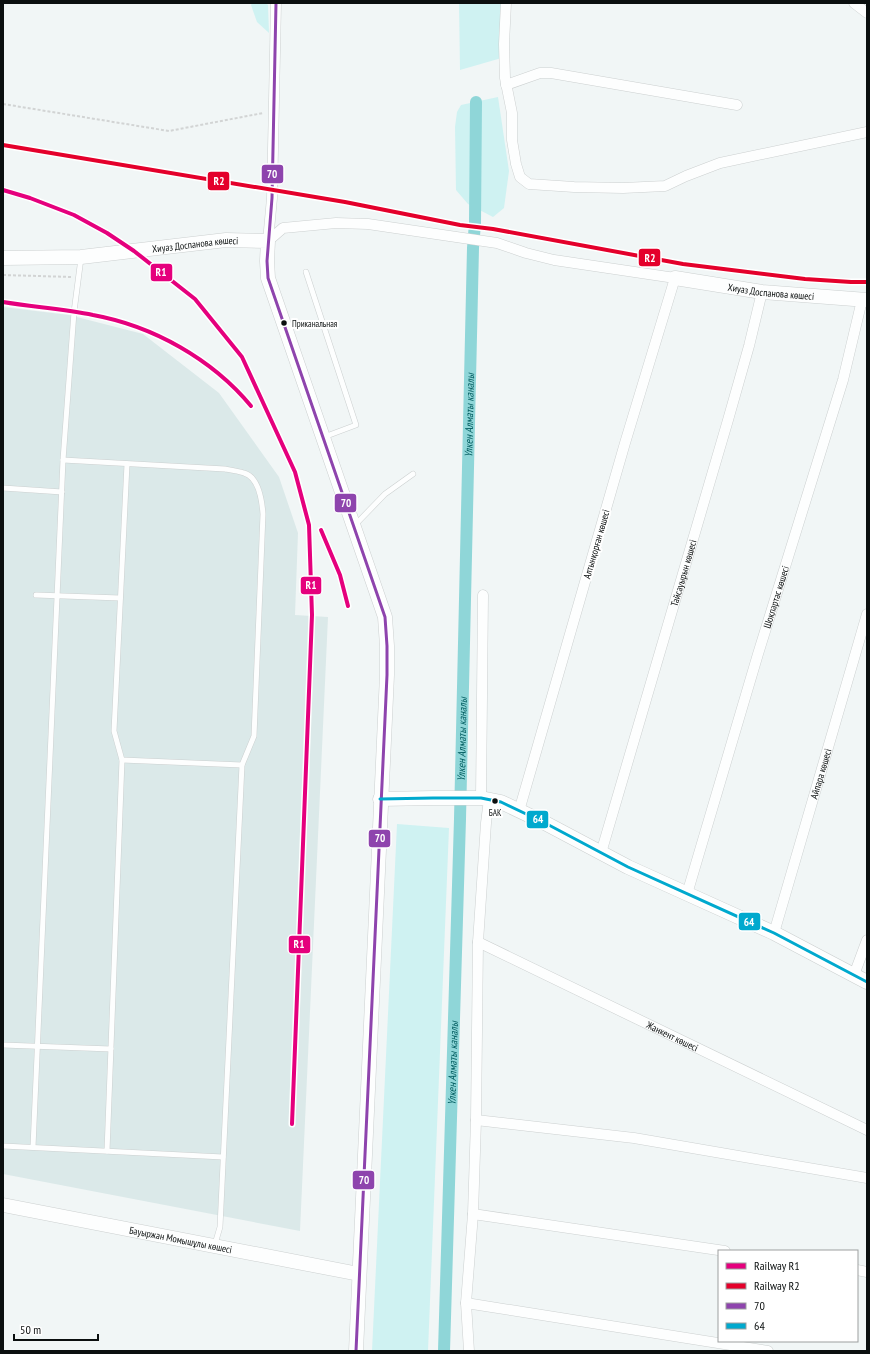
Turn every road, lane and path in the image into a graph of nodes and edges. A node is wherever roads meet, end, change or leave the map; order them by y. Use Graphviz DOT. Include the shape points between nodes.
graph roads {
  1 [pos="276,3"];
  2 [pos="506,3"];
  3 [pos="854,3"];
  4 [pos="867,13"];
  5 [pos="506,85"];
  6 [pos="3,104"];
  7 [pos="736,105"];
  8 [pos="274,111"];
  9 [pos="867,132"];
  10 [pos="268,241"];
  11 [pos="81,257"];
  12 [pos="3,258"];
  13 [pos="306,272"];
  14 [pos="3,274"];
  15 [pos="79,277"];
  16 [pos="675,278"];
  17 [pos="762,292"];
  18 [pos="864,300"];
  19 [pos="324,437"];
  20 [pos="63,460"];
  21 [pos="127,464"];
  22 [pos="413,474"];
  23 [pos="3,488"];
  24 [pos="62,492"];
  25 [pos="353,527"];
  26 [pos="36,595"];
  27 [pos="482,595"];
  28 [pos="58,596"];
  29 [pos="120,598"];
  30 [pos="867,614"];
  31 [pos="122,760"];
  32 [pos="242,765"];
  33 [pos="380,799"];
  34 [pos="485,799"];
  35 [pos="519,811"];
  36 [pos="601,853"];
  37 [pos="687,894"];
  38 [pos="774,933"];
  39 [pos="867,940"];
  40 [pos="478,942"];
  41 [pos="854,975"];
  42 [pos="867,982"];
  43 [pos="3,1045"];
  44 [pos="38,1046"];
  45 [pos="111,1049"];
  46 [pos="476,1120"];
  47 [pos="867,1130"];
  48 [pos="3,1146"];
  49 [pos="34,1147"];
  50 [pos="107,1151"];
  51 [pos="223,1157"];
  52 [pos="867,1178"];
  53 [pos="3,1205"];
  54 [pos="473,1214"];
  55 [pos="215,1246"];
  56 [pos="718,1250"];
  57 [pos="359,1274"];
  58 [pos="466,1303"];
  59 [pos="356,1351"];
  60 [pos="469,1351"];
  61 [pos="768,1351"];
  1 -- 8 [label="street"];
  2 -- 5 [label="street"];
  3 -- 4 [label="street"];
  5 -- 7 [label="street" via="540,73 552,73"];
  5 -- 9 [label="street" via="512,113 512,140 516,164 520,177 529,184 623,188 665,186 720,163"];
  6 -- 8 [label="path" via="169,131"];
  8 -- 10 [label="street"];
  10 -- 11 [label="street, Хиуаз Доспанова көшесі" via="226,240"];
  10 -- 16 [label="street" via="283,228 336,223 368,224 497,242 554,260"];
  10 -- 19 [label="street" via="268,278"];
  11 -- 12 [label="street, Хиуаз Доспанова көшесі"];
  11 -- 15 [label="lane"];
  13 -- 19 [label="lane" via="356,425"];
  14 -- 15 [label="path"];
  15 -- 20 [label="lane"];
  16 -- 17 [label="street, Хиуаз Доспанова көшесі"];
  16 -- 35 [label="street, Алтынқорған көшесі"];
  17 -- 18 [label="street, Хиуаз Доспанова көшесі"];
  17 -- 36 [label="street, Тайсауырын көшесі" via="750,346"];
  18 -- 37 [label="street, Шоқпартас көшесі" via="843,380"];
  19 -- 25 [label="street"];
  20 -- 21 [label="lane"];
  20 -- 24 [label="lane"];
  21 -- 29 [label="lane"];
  21 -- 32 [label="lane" via="225,469 246,473 256,482 262,496 254,736"];
  22 -- 25 [label="lane" via="385,494"];
  23 -- 24 [label="lane"];
  24 -- 28 [label="lane"];
  25 -- 33 [label="street" via="385,617 387,675"];
  26 -- 28 [label="lane"];
  27 -- 34 [label="street"];
  28 -- 29 [label="lane"];
  28 -- 44 [label="lane"];
  29 -- 31 [label="lane" via="114,731"];
  30 -- 38 [label="street, Айпара көшесі"];
  31 -- 32 [label="lane"];
  31 -- 45 [label="lane"];
  32 -- 51 [label="lane"];
  33 -- 34 [label="street"];
  33 -- 57 [label="street"];
  34 -- 35 [label="street" via="501,802"];
  34 -- 40 [label="street" via="486,823"];
  35 -- 36 [label="street"];
  36 -- 37 [label="street"];
  37 -- 38 [label="street"];
  38 -- 41 [label="street"];
  39 -- 41 [label="street"];
  40 -- 46 [label="street"];
  40 -- 47 [label="street, Жанкент көшесі"];
  41 -- 42 [label="street"];
  43 -- 44 [label="lane"];
  44 -- 45 [label="lane"];
  44 -- 49 [label="lane"];
  45 -- 50 [label="lane"];
  46 -- 52 [label="street" via="634,1138"];
  46 -- 54 [label="street"];
  48 -- 49 [label="lane"];
  49 -- 50 [label="lane"];
  50 -- 51 [label="lane"];
  51 -- 55 [label="lane" via="220,1227"];
  53 -- 55 [label="street, Бауыржан Момышұлы көшесі"];
  54 -- 56 [label="street"];
  54 -- 58 [label="street"];
  55 -- 57 [label="street, Бауыржан Момышұлы көшесі"];
  57 -- 59 [label="street"];
  58 -- 60 [label="street"];
  58 -- 61 [label="street"];
}
